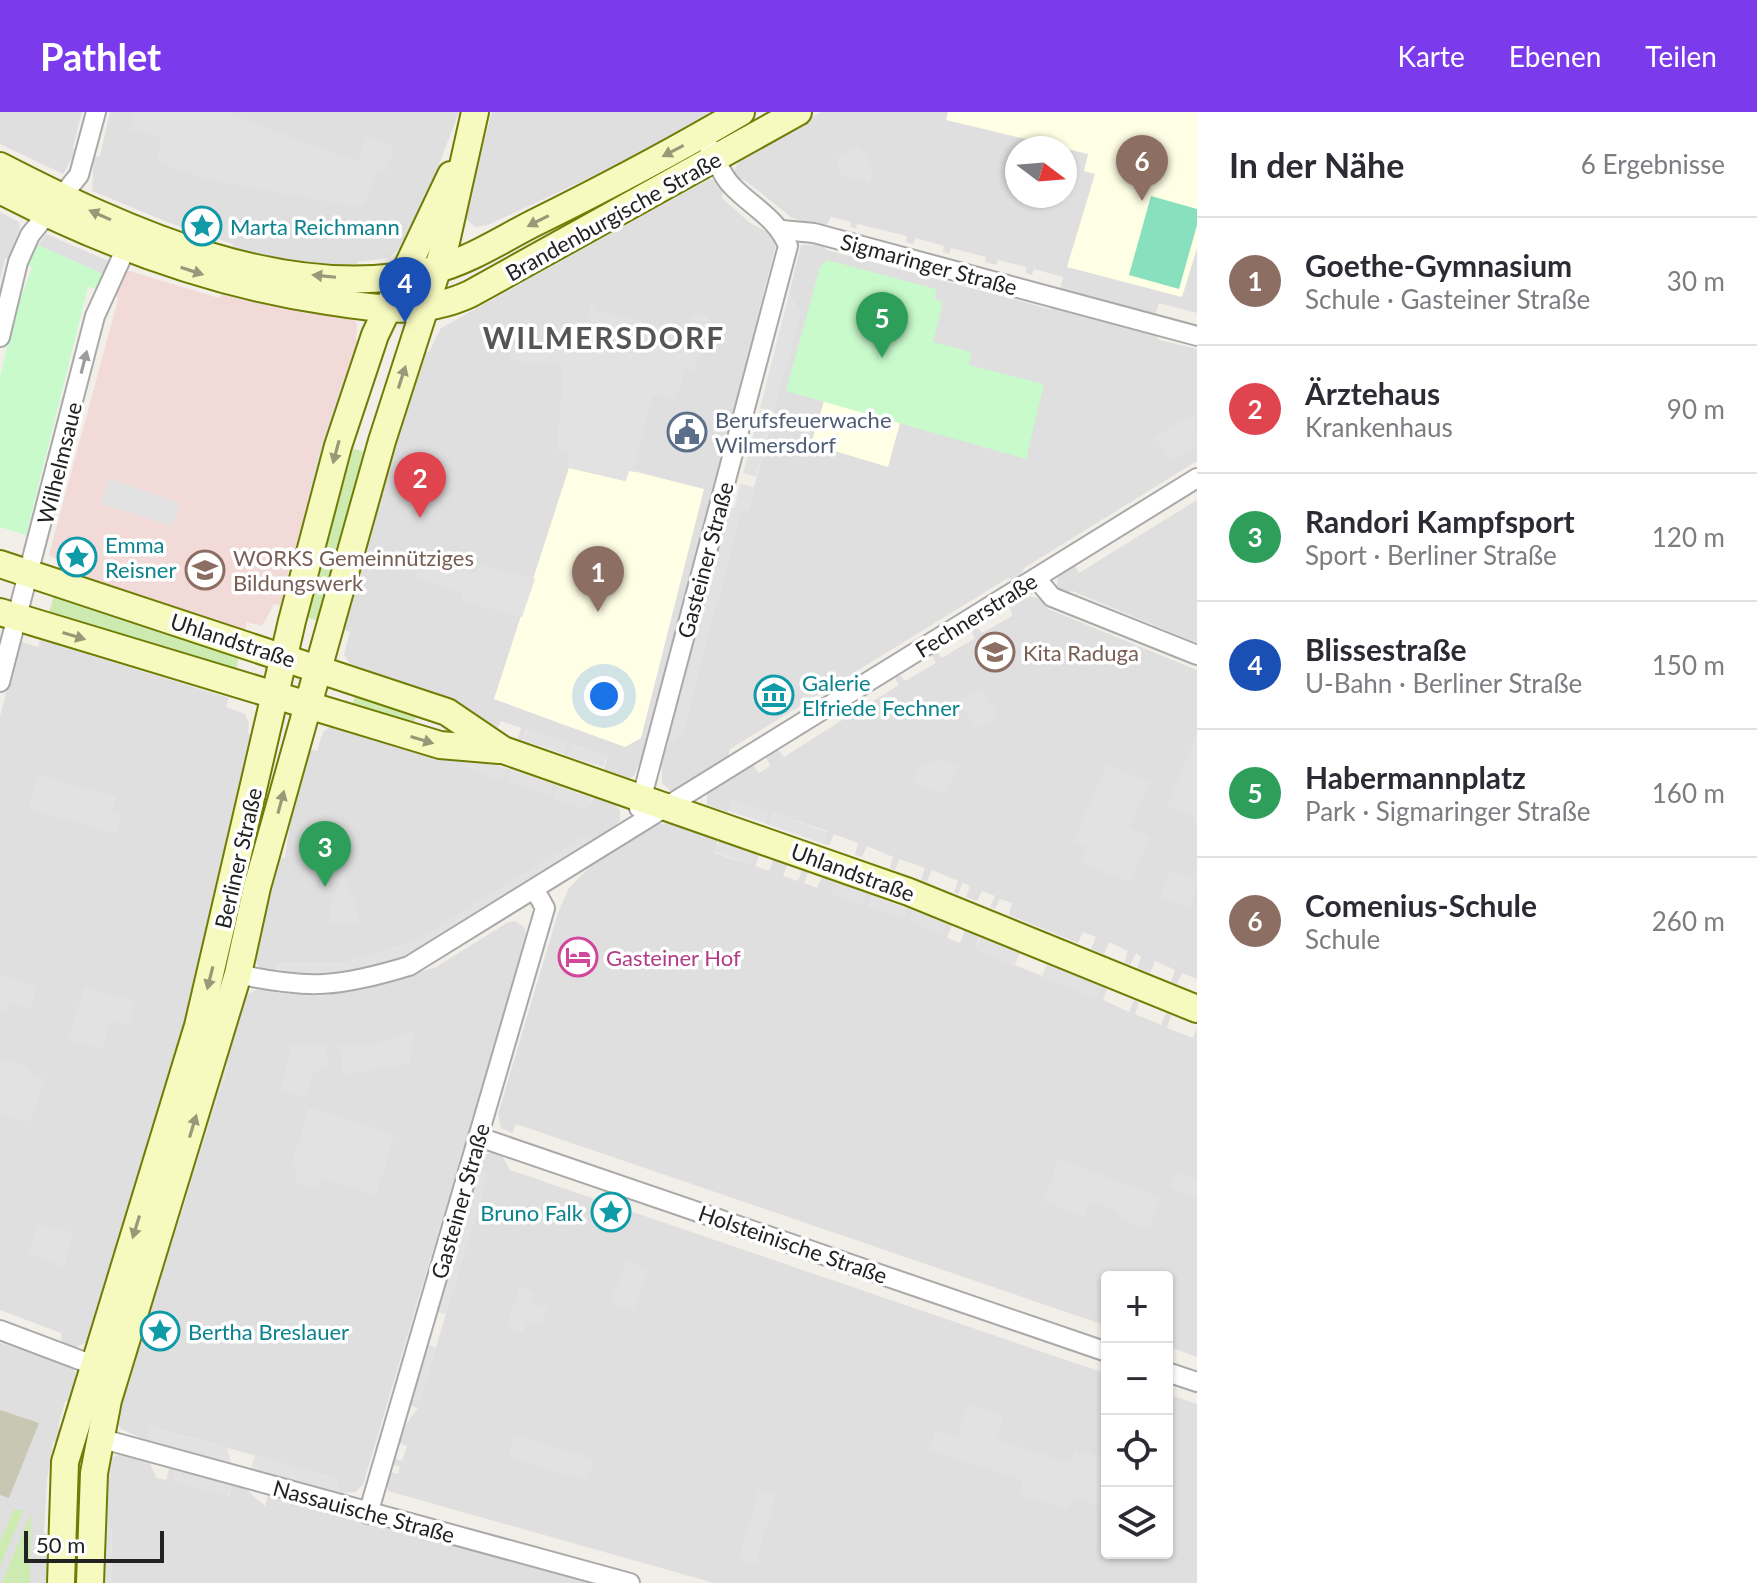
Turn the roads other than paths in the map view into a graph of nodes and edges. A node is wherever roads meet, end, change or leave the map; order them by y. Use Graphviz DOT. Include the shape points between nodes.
graph roads {
  1 [pos="96,112"];
  2 [pos="475,112"];
  3 [pos="741,112"];
  4 [pos="798,112"];
  5 [pos="702,135"];
  6 [pos="465,147"];
  7 [pos="716,160"];
  8 [pos="0,166"];
  9 [pos="0,190"];
  10 [pos="56,206"];
  11 [pos="782,230"];
  12 [pos="126,248"];
  13 [pos="437,270"];
  14 [pos="402,277"];
  15 [pos="386,309"];
  16 [pos="424,309"];
  17 [pos="1197,336"];
  18 [pos="0,337"];
  19 [pos="1197,478"];
  20 [pos="0,564"];
  21 [pos="31,574"];
  22 [pos="1036,578"];
  23 [pos="9,615"];
  24 [pos="1197,655"];
  25 [pos="283,657"];
  26 [pos="319,669"];
  27 [pos="0,682"];
  28 [pos="275,696"];
  29 [pos="308,705"];
  30 [pos="503,750"];
  31 [pos="654,802"];
  32 [pos="535,890"];
  33 [pos="238,974"];
  34 [pos="1197,1009"];
  35 [pos="479,1137"];
  36 [pos="0,1330"];
  37 [pos="1101,1350"];
  38 [pos="93,1365"];
  39 [pos="1173,1374"];
  40 [pos="1197,1382"];
  41 [pos="99,1438"];
  42 [pos="368,1514"];
  43 [pos="61,1583"];
  44 [pos="90,1583"];
  45 [pos="630,1583"];
  1 -- 10 [label="street" via="79,175"];
  2 -- 6 [label="main road, Berliner Straße"];
  3 -- 5 [label="main road, Brandenburgische Straße"];
  4 -- 7 [label="main road, Brandenburgische Straße"];
  5 -- 7 [label="street"];
  5 -- 13 [label="main road, Brandenburgische Straße, one-way"];
  6 -- 13 [label="main road, Berliner Straße"];
  6 -- 14 [label="main road, Berliner Straße"];
  7 -- 11 [label="street" via="729,183"];
  7 -- 16 [label="main road, Brandenburgische Straße" via="470,294"];
  8 -- 10 [label="main road"];
  9 -- 10 [label="main road"];
  10 -- 12 [label="main road, Brandenburgische Straße"];
  14 -- 10 [label="main road, Brandenburgische Straße, one-way" via="331,277 223,259"];
  10 -- 18 [label="street" via="30,235 18,262"];
  11 -- 17 [label="street, Sigmaringer Straße" via="814,233"];
  11 -- 31 [label="street, Gasteiner Straße" via="788,246"];
  12 -- 15 [label="main road, Brandenburgische Straße, one-way" via="237,285"];
  21 -- 12 [label="street, Wilhelmsaue, one-way" via="95,316"];
  13 -- 14 [label="main road, Brandenburgische Straße"];
  13 -- 16 [label="main road, Berliner Straße"];
  14 -- 15 [label="main road, Berliner Straße"];
  15 -- 16 [label="main road, Brandenburgische Straße"];
  15 -- 25 [label="main road, Berliner Straße, one-way" via="340,438"];
  26 -- 16 [label="main road, Berliner Straße, one-way"];
  19 -- 22 [label="street, Fechnerstraße"];
  20 -- 21 [label="main road, Uhlandstraße"];
  21 -- 23 [label="street, Wilhelmsaue"];
  21 -- 25 [label="main road, Uhlandstraße"];
  22 -- 24 [label="street" via="1052,597"];
  22 -- 31 [label="street, Fechnerstraße"];
  23 -- 27 [label="street, Wilhelmsaue"];
  23 -- 28 [label="main road, Uhlandstraße, one-way"];
  25 -- 26 [label="main road, Uhlandstraße"];
  25 -- 28 [label="main road, Berliner Straße"];
  26 -- 29 [label="main road, Berliner Straße"];
  26 -- 30 [label="main road, Uhlandstraße" via="447,712"];
  28 -- 29 [label="main road, Uhlandstraße"];
  28 -- 38 [label="main road, Berliner Straße, one-way" via="198,1026"];
  29 -- 30 [label="main road, Uhlandstraße, one-way" via="440,745"];
  33 -- 29 [label="main road, Berliner Straße, one-way"];
  30 -- 31 [label="main road, Uhlandstraße"];
  31 -- 32 [label="street" via="633,827"];
  31 -- 34 [label="main road, Uhlandstraße" via="909,892"];
  32 -- 33 [label="street" via="409,966 353,983 320,987"];
  32 -- 35 [label="street, Gasteiner Straße" via="545,908"];
  41 -- 33 [label="main road, Berliner Straße, one-way"];
  35 -- 37 [label="street, Holsteinische Straße"];
  35 -- 42 [label="street, Gasteiner Straße"];
  36 -- 38 [label="street"];
  38 -- 43 [label="main road, Berliner Straße" via="65,1462"];
  39 -- 40 [label="street"];
  41 -- 42 [label="street, Nassauische Straße"];
  41 -- 44 [label="main road, Berliner Straße"];
  42 -- 45 [label="street, Nassauische Straße"];
}
